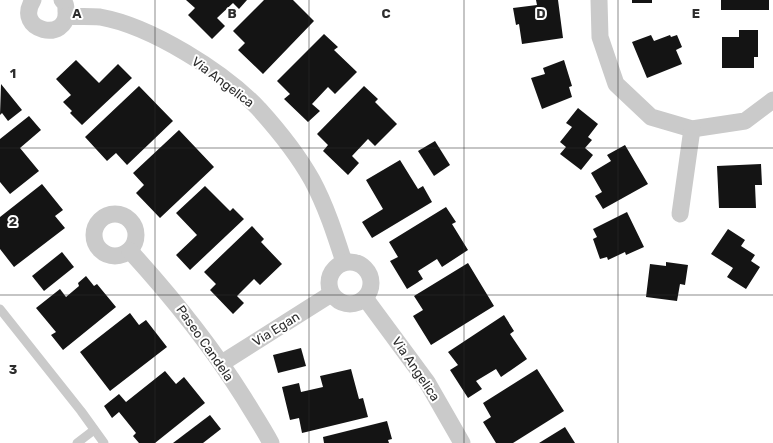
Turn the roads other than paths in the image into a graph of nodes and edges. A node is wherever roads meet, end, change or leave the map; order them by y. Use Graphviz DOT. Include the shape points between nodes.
graph roads {
  1 [pos="32,0"];
  2 [pos="62,0"];
  3 [pos="600,0"];
  4 [pos="67,16"];
  5 [pos="773,100"];
  6 [pos="692,129"];
  7 [pos="680,214"];
  8 [pos="130,251"];
  9 [pos="344,262"];
  10 [pos="331,294"];
  11 [pos="365,298"];
  12 [pos="0,310"];
  13 [pos="222,363"];
  14 [pos="94,430"];
  15 [pos="77,443"];
  16 [pos="104,443"];
  17 [pos="271,443"];
  18 [pos="462,443"];
  1 -- 4 [label="street" via="29,16 33,25 40,30 56,29 63,24"];
  2 -- 4 [label="street" via="66,4"];
  3 -- 6 [label="street" via="600,37 616,84 651,117"];
  4 -- 9 [label="street, Via Angelica" via="100,17 135,28 166,42 224,80 258,109 287,143 311,179 328,213"];
  5 -- 6 [label="street" via="745,121"];
  6 -- 7 [label="street"];
  8 -- 13 [label="street, Paseo Candela" via="177,303"];
  9 -- 10 [label="street" via="333,269 328,281"];
  9 -- 11 [label="street" via="358,263 369,272 371,286"];
  10 -- 11 [label="street" via="338,301 347,304 357,303"];
  10 -- 13 [label="street, Via Egan"];
  11 -- 18 [label="street, Via Angelica" via="427,382"];
  12 -- 14 [label="lane"];
  13 -- 17 [label="street, Paseo Candela"];
  14 -- 15 [label="lane"];
  14 -- 16 [label="lane"];
}
